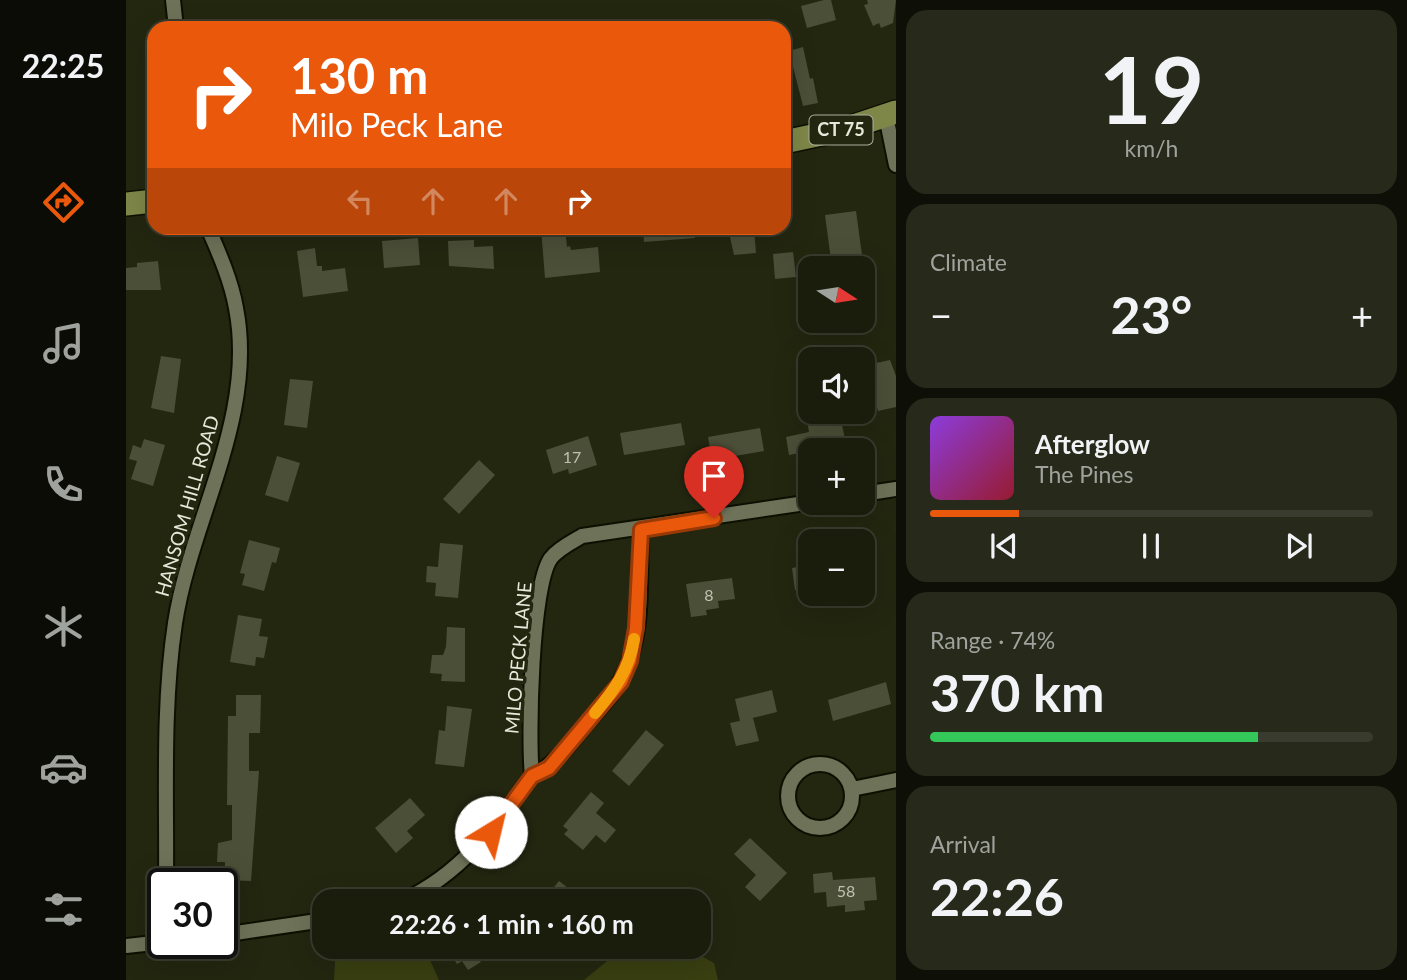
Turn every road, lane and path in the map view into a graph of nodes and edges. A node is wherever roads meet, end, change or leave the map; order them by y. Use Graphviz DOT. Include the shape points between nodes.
graph roads {
  1 [pos="173,0"];
  2 [pos="175,21"];
  3 [pos="891,114"];
  4 [pos="791,140"];
  5 [pos="896,165"];
  6 [pos="147,202"];
  7 [pos="126,204"];
  8 [pos="211,235"];
  9 [pos="896,489"];
  10 [pos="875,492"];
  11 [pos="798,504"];
  12 [pos="641,530"];
  13 [pos="532,776"];
  14 [pos="896,780"];
  15 [pos="852,789"];
  16 [pos="166,868"];
  17 [pos="423,889"];
  18 [pos="312,922"];
  19 [pos="238,933"];
  20 [pos="147,944"];
  21 [pos="126,946"];
  1 -- 2 [label="street"];
  3 -- 4 [label="main road, CT 75"];
  3 -- 5 [label="street"];
  6 -- 7 [label="main road"];
  8 -- 16 [label="street, HANSOM HILL ROAD" via="237,310 238,381 232,420 192,547 175,625 167,725"];
  9 -- 10 [label="street"];
  11 -- 12 [label="street, MILO PECK LANE"];
  12 -- 13 [label="street" via="636,628 621,682 549,768"];
  12 -- 13 [label="street, MILO PECK LANE" via="582,536 551,558 546,569 536,634"];
  13 -- 17 [label="street" via="469,855"];
  14 -- 15 [label="street"];
  15 -- 15 [label="street" via="838,769 817,764 797,774 788,793 789,804 794,814 812,827 834,826 849,810"];
  18 -- 19 [label="street"];
  20 -- 21 [label="street"];
}
